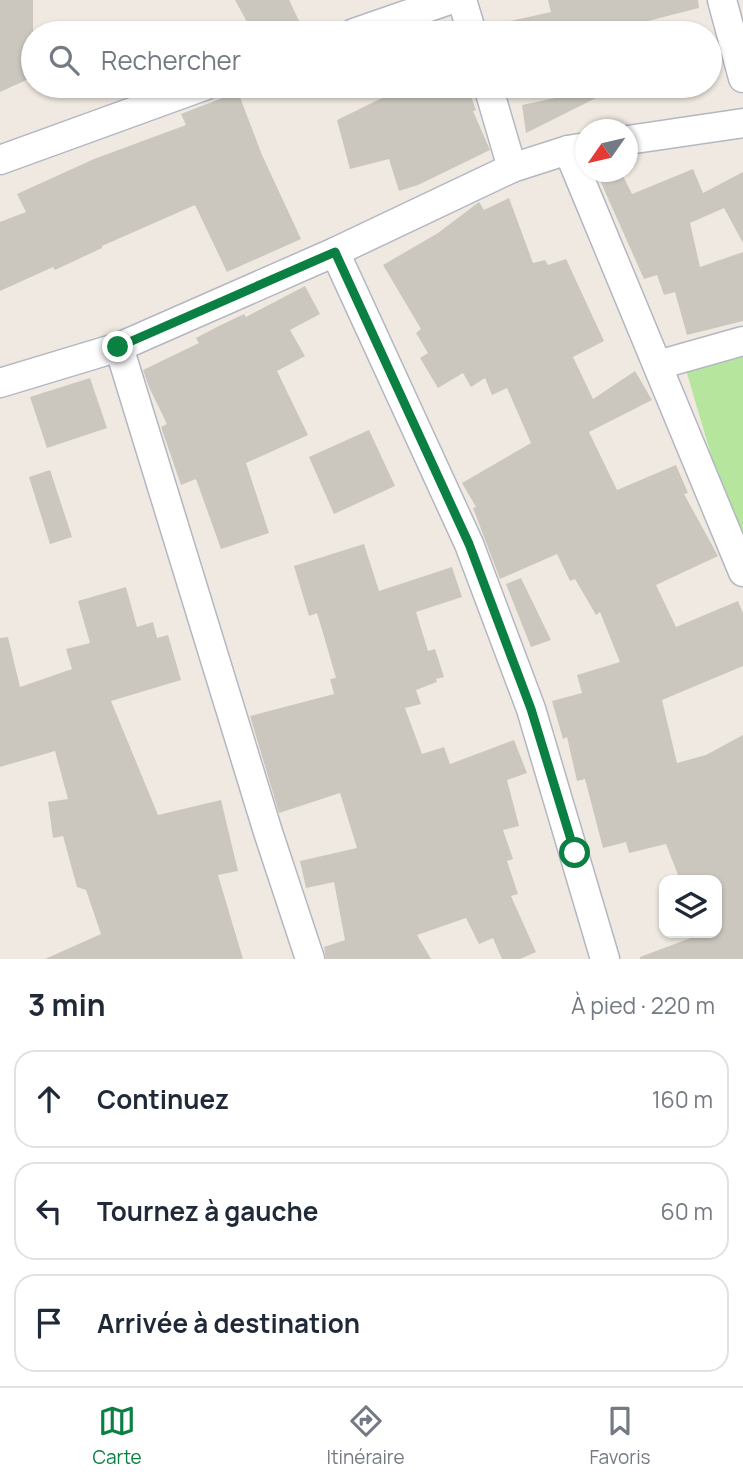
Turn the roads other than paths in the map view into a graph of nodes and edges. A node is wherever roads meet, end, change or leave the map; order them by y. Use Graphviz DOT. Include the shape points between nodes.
graph roads {
  1 [pos="449,0"];
  2 [pos="462,0"];
  3 [pos="722,0"];
  4 [pos="389,21"];
  5 [pos="468,21"];
  6 [pos="743,78"];
  7 [pos="171,98"];
  8 [pos="492,98"];
  9 [pos="743,123"];
  10 [pos="638,139"];
  11 [pos="575,149"];
  12 [pos="0,160"];
  13 [pos="512,167"];
  14 [pos="590,182"];
  15 [pos="335,252"];
  16 [pos="743,341"];
  17 [pos="118,347"];
  18 [pos="658,365"];
  19 [pos="0,383"];
  20 [pos="743,572"];
  21 [pos="310,959"];
  22 [pos="605,959"];
  1 -- 4 [label="street"];
  2 -- 5 [label="street"];
  3 -- 6 [label="street"];
  7 -- 12 [label="street"];
  8 -- 13 [label="street"];
  9 -- 10 [label="street"];
  11 -- 13 [label="street"];
  13 -- 15 [label="street"];
  14 -- 18 [label="street"];
  15 -- 17 [label="street"];
  15 -- 22 [label="street" via="469,544 531,709"];
  16 -- 18 [label="street"];
  17 -- 19 [label="street"];
  17 -- 21 [label="street"];
  18 -- 20 [label="street"];
}
